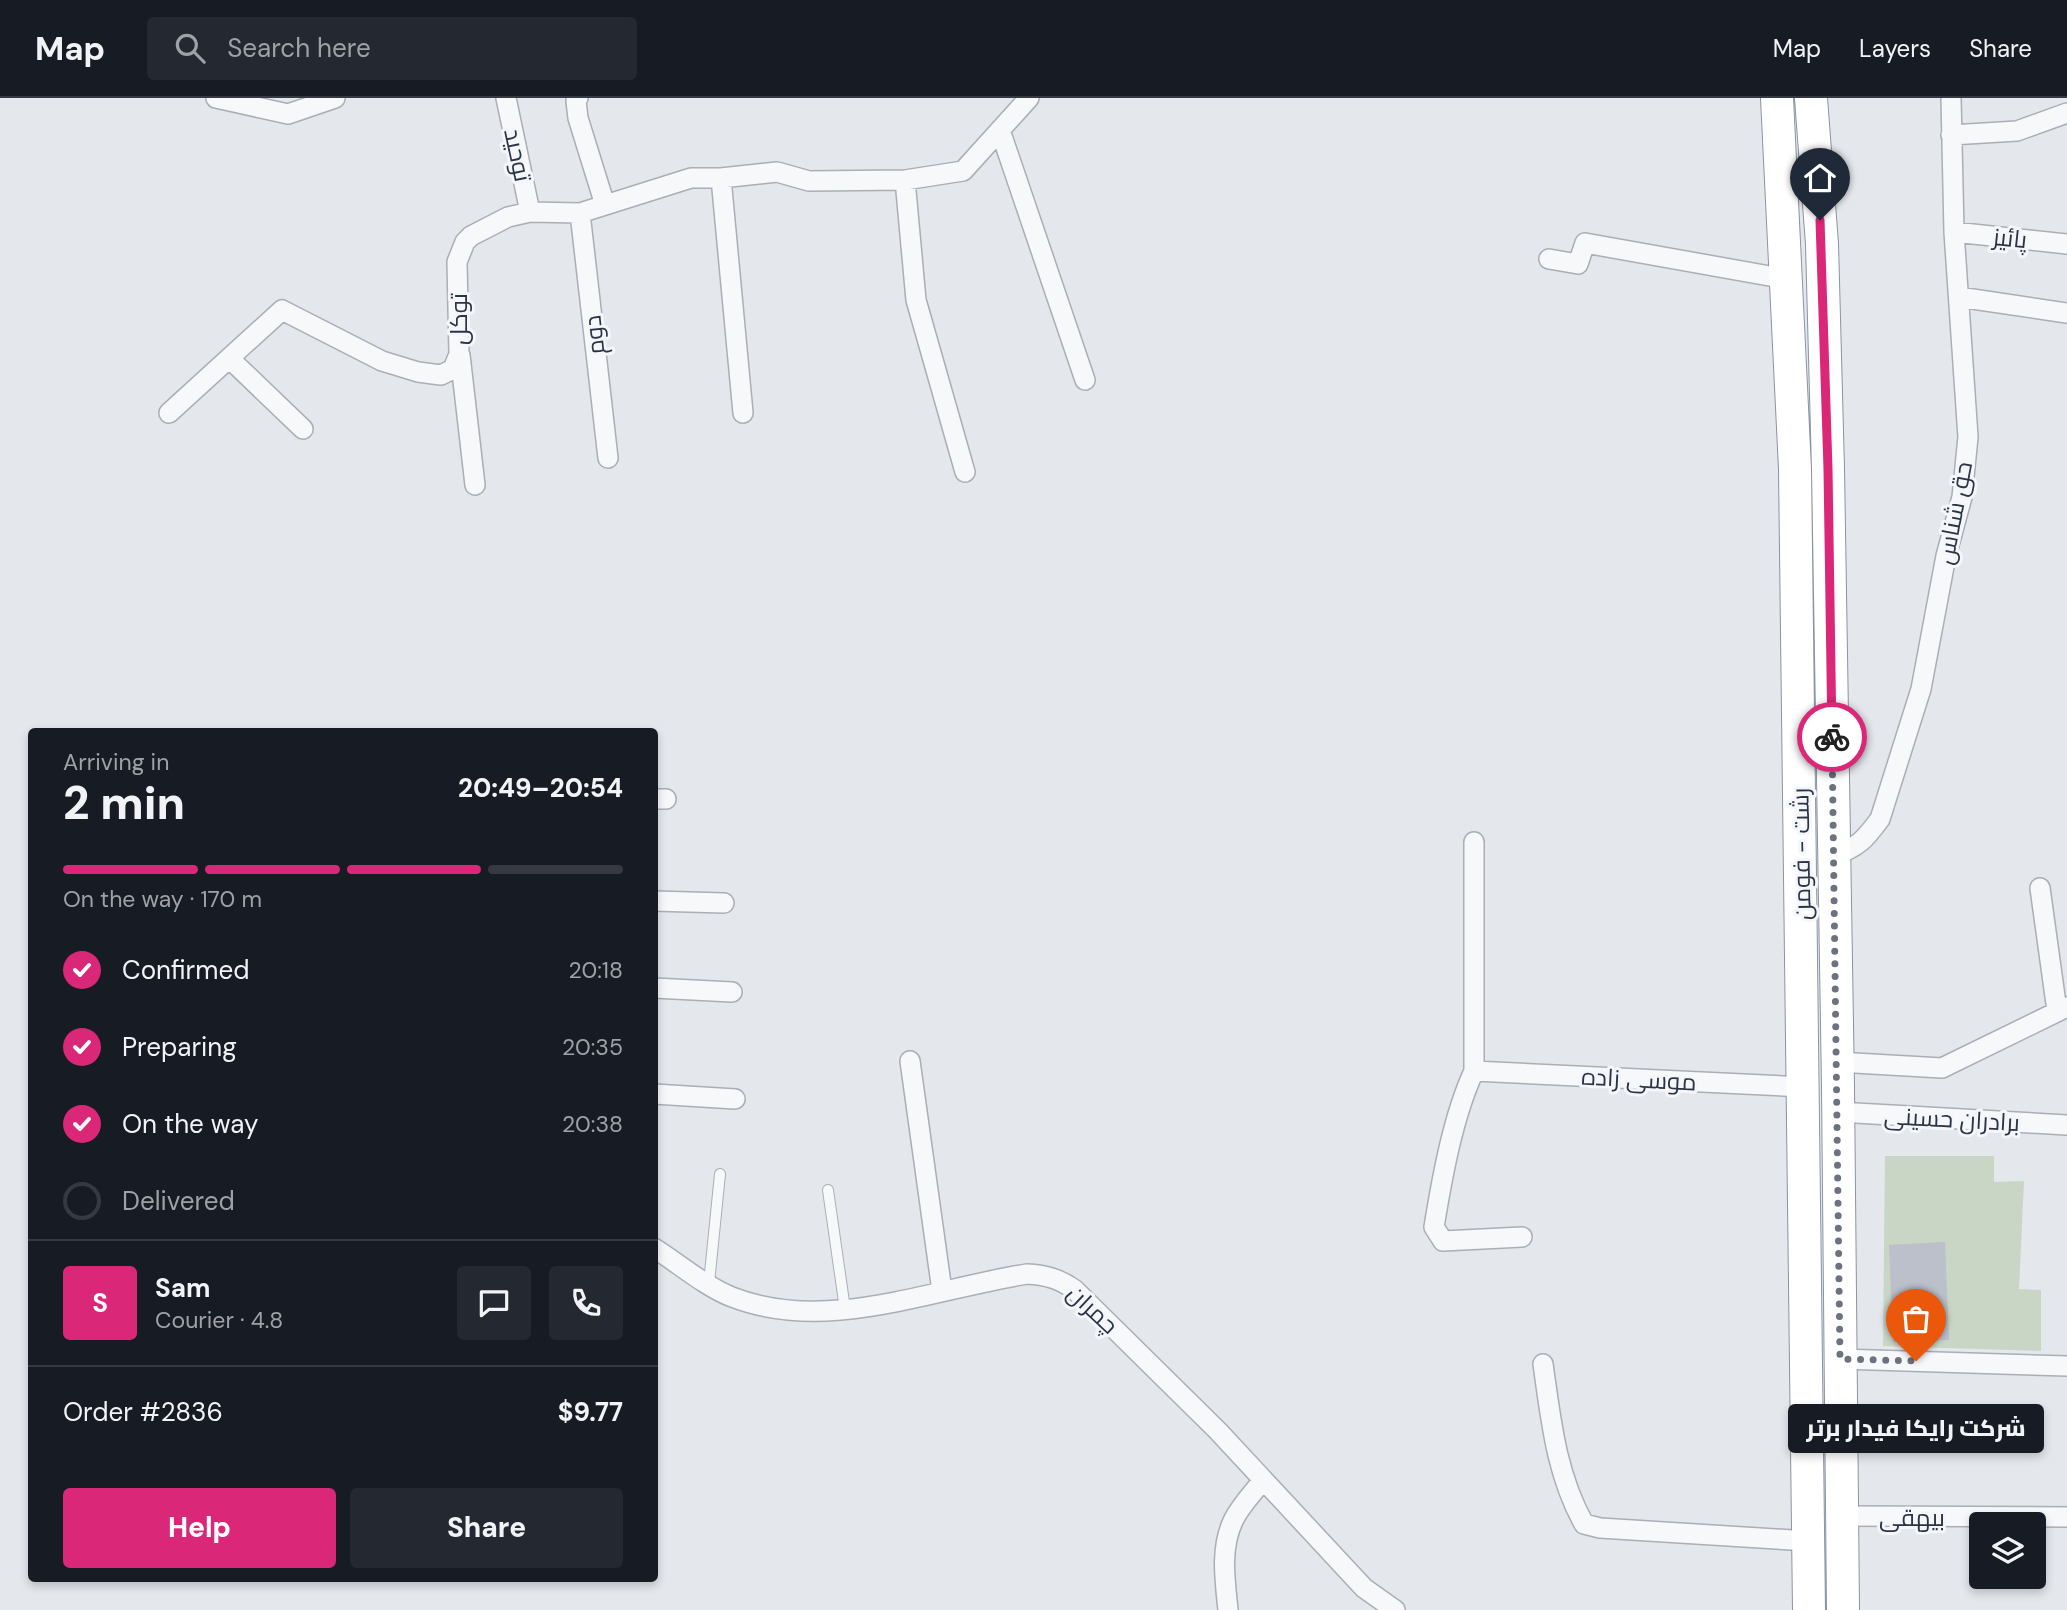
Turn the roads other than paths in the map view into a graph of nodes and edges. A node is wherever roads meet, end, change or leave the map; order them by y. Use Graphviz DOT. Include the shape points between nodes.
graph roads {
  1 [pos="216,98"];
  2 [pos="335,98"];
  3 [pos="506,98"];
  4 [pos="578,98"];
  5 [pos="1029,98"];
  6 [pos="1777,98"];
  7 [pos="1811,98"];
  8 [pos="1951,98"];
  9 [pos="2067,113"];
  10 [pos="1000,130"];
  11 [pos="1951,135"];
  12 [pos="721,178"];
  13 [pos="905,180"];
  14 [pos="605,205"];
  15 [pos="530,212"];
  16 [pos="580,212"];
  17 [pos="1954,232"];
  18 [pos="2067,244"];
  19 [pos="1549,259"];
  20 [pos="1786,279"];
  21 [pos="1959,297"];
  22 [pos="2067,313"];
  23 [pos="459,354"];
  24 [pos="229,358"];
  25 [pos="1085,380"];
  26 [pos="169,413"];
  27 [pos="743,413"];
  28 [pos="303,429"];
  29 [pos="608,458"];
  30 [pos="965,472"];
  31 [pos="475,485"];
  32 [pos="1474,842"];
  33 [pos="1834,855"];
  34 [pos="2040,888"];
  35 [pos="658,901"];
  36 [pos="724,902"];
  37 [pos="658,988"];
  38 [pos="732,992"];
  39 [pos="2062,1009"];
  40 [pos="910,1061"];
  41 [pos="1838,1062"];
  42 [pos="1474,1071"];
  43 [pos="1804,1087"];
  44 [pos="658,1094"];
  45 [pos="735,1098"];
  46 [pos="1838,1112"];
  47 [pos="2067,1125"];
  48 [pos="720,1174"];
  49 [pos="828,1190"];
  50 [pos="1522,1237"];
  51 [pos="658,1251"];
  52 [pos="709,1283"];
  53 [pos="942,1291"];
  54 [pos="845,1309"];
  55 [pos="1840,1359"];
  56 [pos="1543,1364"];
  57 [pos="2067,1366"];
  58 [pos="1263,1479"];
  59 [pos="1842,1516"];
  60 [pos="2067,1517"];
  61 [pos="1808,1541"];
  62 [pos="1364,1588"];
  63 [pos="1228,1610"];
  64 [pos="1364,1610"];
  65 [pos="1395,1610"];
  66 [pos="1809,1610"];
  67 [pos="1843,1610"];
  1 -- 2 [label="street" via="288,114"];
  3 -- 15 [label="street, توحید"];
  4 -- 14 [label="street" via="578,118"];
  5 -- 10 [label="street, توکل"];
  6 -- 20 [label="highway, رشت - فومن"];
  7 -- 33 [label="highway" via="1822,244"];
  8 -- 11 [label="street, حق شناس"];
  9 -- 11 [label="street" via="2017,131"];
  10 -- 13 [label="street, توکل" via="963,171"];
  10 -- 25 [label="street"];
  11 -- 17 [label="street, حق شناس"];
  12 -- 13 [label="street, توکل" via="777,172 809,181"];
  12 -- 14 [label="street, توکل" via="691,178"];
  12 -- 27 [label="street"];
  13 -- 30 [label="street" via="916,300"];
  14 -- 16 [label="street, توکل"];
  15 -- 16 [label="street, توکل"];
  15 -- 23 [label="street, توکل" via="508,217 464,242 457,262"];
  16 -- 29 [label="street, دوم"];
  17 -- 18 [label="street, پائیز"];
  17 -- 21 [label="street, حق شناس"];
  19 -- 20 [label="street" via="1578,264 1585,243"];
  20 -- 43 [label="highway, رشت - فومن" via="1795,483"];
  21 -- 22 [label="street"];
  21 -- 33 [label="street, حق شناس" via="1968,438 1962,496 1945,556 1922,689 1880,819 1852,849"];
  23 -- 24 [label="street, توکل" via="453,369 441,375 418,372 382,361 282,310"];
  23 -- 31 [label="street"];
  24 -- 26 [label="street, توکل"];
  24 -- 28 [label="street"];
  32 -- 42 [label="street"];
  33 -- 41 [label="highway"];
  34 -- 39 [label="street"];
  35 -- 36 [label="street"];
  37 -- 38 [label="street"];
  39 -- 41 [label="street" via="1942,1068"];
  40 -- 53 [label="street"];
  41 -- 46 [label="highway"];
  42 -- 43 [label="street, موسی زاده"];
  42 -- 50 [label="street" via="1441,1182 1434,1227 1443,1241"];
  43 -- 61 [label="highway, رشت - فومن"];
  44 -- 45 [label="street"];
  46 -- 47 [label="street, برادران حسینی"];
  46 -- 55 [label="highway"];
  48 -- 52 [label="lane"];
  49 -- 54 [label="lane"];
  51 -- 52 [label="street, چمران"];
  52 -- 54 [label="street, چمران" via="729,1296 785,1311"];
  53 -- 54 [label="street, چمران"];
  53 -- 58 [label="street, چمران" via="1027,1274 1062,1281"];
  55 -- 57 [label="street"];
  55 -- 59 [label="highway"];
  56 -- 61 [label="street" via="1555,1448 1569,1499 1584,1524"];
  58 -- 62 [label="street, چمران"];
  58 -- 63 [label="street" via="1234,1518 1228,1536 1224,1570"];
  59 -- 60 [label="street, بیهقی"];
  59 -- 67 [label="highway"];
  61 -- 66 [label="highway, رشت - فومن"];
  62 -- 64 [label="street"];
  62 -- 65 [label="street, چمران"];
}
